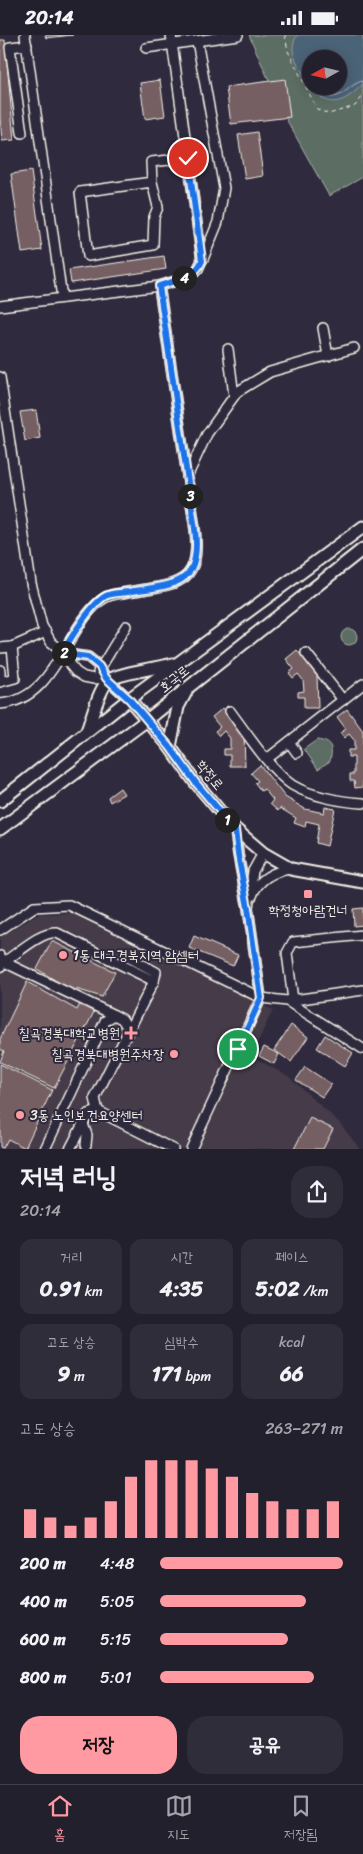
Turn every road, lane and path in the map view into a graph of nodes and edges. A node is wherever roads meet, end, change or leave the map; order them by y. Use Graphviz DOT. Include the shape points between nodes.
graph roads {
  1 [pos="25,35"];
  2 [pos="238,35"];
  3 [pos="285,35"];
  4 [pos="171,40"];
  5 [pos="197,41"];
  6 [pos="27,45"];
  7 [pos="146,48"];
  8 [pos="363,96"];
  9 [pos="22,133"];
  10 [pos="188,158"];
  11 [pos="152,182"];
  12 [pos="202,261"];
  13 [pos="159,286"];
  14 [pos="62,297"];
  15 [pos="0,306"];
  16 [pos="323,328"];
  17 [pos="354,348"];
  18 [pos="228,349"];
  19 [pos="328,356"];
  20 [pos="0,377"];
  21 [pos="234,396"];
  22 [pos="2,400"];
  23 [pos="187,477"];
  24 [pos="363,527"];
  25 [pos="363,549"];
  26 [pos="126,626"];
  27 [pos="46,632"];
  28 [pos="12,647"];
  29 [pos="0,649"];
  30 [pos="64,653"];
  31 [pos="306,653"];
  32 [pos="177,663"];
  33 [pos="101,669"];
  34 [pos="0,670"];
  35 [pos="94,679"];
  36 [pos="108,679"];
  37 [pos="196,680"];
  38 [pos="363,684"];
  39 [pos="129,699"];
  40 [pos="343,700"];
  41 [pos="0,704"];
  42 [pos="230,711"];
  43 [pos="147,720"];
  44 [pos="86,733"];
  45 [pos="289,742"];
  46 [pos="170,747"];
  47 [pos="297,753"];
  48 [pos="267,759"];
  49 [pos="0,801"];
  50 [pos="363,803"];
  51 [pos="0,829"];
  52 [pos="235,829"];
  53 [pos="263,853"];
  54 [pos="291,869"];
  55 [pos="363,882"];
  56 [pos="248,908"];
  57 [pos="0,930"];
  58 [pos="363,935"];
  59 [pos="130,958"];
  60 [pos="1,962"];
  61 [pos="154,981"];
  62 [pos="363,991"];
  63 [pos="261,998"];
  64 [pos="290,1000"];
  65 [pos="114,1015"];
  66 [pos="129,1030"];
  67 [pos="363,1049"];
  68 [pos="95,1098"];
  69 [pos="98,1111"];
  70 [pos="88,1114"];
  71 [pos="83,1123"];
  72 [pos="86,1145"];
  73 [pos="44,1149"];
  74 [pos="70,1149"];
  75 [pos="173,1149"];
  76 [pos="191,1149"];
  1 -- 6 [label="street"];
  2 -- 5 [label="street"];
  3 -- 8 [label="path" via="288,51 317,109 329,114 355,107"];
  4 -- 5 [label="street"];
  4 -- 7 [label="street"];
  4 -- 10 [label="street"];
  5 -- 12 [label="street" via="224,188 218,222"];
  6 -- 9 [label="street" via="10,47"];
  6 -- 14 [label="street"];
  10 -- 11 [label="street" via="151,162"];
  10 -- 12 [label="street"];
  11 -- 11 [label="street" via="80,192 88,256 153,245 154,217 158,207"];
  12 -- 13 [label="street" via="189,277"];
  13 -- 14 [label="street"];
  13 -- 23 [label="street"];
  14 -- 15 [label="street"];
  16 -- 19 [label="street"];
  17 -- 19 [label="street"];
  18 -- 21 [label="street"];
  19 -- 21 [label="street" via="270,372"];
  20 -- 22 [label="street"];
  21 -- 23 [label="street" via="207,434"];
  22 -- 27 [label="street" via="31,583"];
  23 -- 30 [label="street" via="197,549 190,572 181,581 170,585 108,595 84,619"];
  24 -- 32 [label="main road, 호국로"];
  25 -- 37 [label="main road, 호국로"];
  26 -- 33 [label="street"];
  27 -- 28 [label="street"];
  27 -- 30 [label="street" via="51,642"];
  28 -- 29 [label="street"];
  28 -- 34 [label="street" via="16,678 0,682"];
  30 -- 33 [label="street" via="88,657"];
  30 -- 35 [label="street" via="76,672"];
  30 -- 41 [label="street" via="37,688 22,699"];
  31 -- 40 [label="street"];
  32 -- 36 [label="main road"];
  32 -- 39 [label="main road, 호국로"];
  33 -- 35 [label="street"];
  33 -- 36 [label="street"];
  35 -- 36 [label="street"];
  36 -- 39 [label="street"];
  36 -- 44 [label="main road"];
  37 -- 43 [label="main road, 호국로"];
  37 -- 46 [label="main road" via="178,707"];
  38 -- 40 [label="street"];
  39 -- 43 [label="main road, 학정로"];
  39 -- 44 [label="main road, 호국로"];
  40 -- 45 [label="street"];
  42 -- 48 [label="street"];
  43 -- 46 [label="main road, 학정로"];
  43 -- 51 [label="main road, 호국로"];
  44 -- 49 [label="main road, 호국로"];
  45 -- 47 [label="street"];
  45 -- 48 [label="street"];
  46 -- 52 [label="main road, 학정로"];
  48 -- 50 [label="street" via="291,784 305,792"];
  52 -- 53 [label="main road, 학정로"];
  52 -- 56 [label="street"];
  53 -- 54 [label="main road, 학정로"];
  53 -- 56 [label="street" via="253,871"];
  54 -- 55 [label="main road, 학정로"];
  54 -- 56 [label="street" via="266,877 255,889"];
  56 -- 63 [label="street"];
  57 -- 63 [label="street" via="34,907 69,905"];
  58 -- 64 [label="street" via="293,942 287,953"];
  59 -- 61 [label="street" via="156,972"];
  60 -- 61 [label="street" via="41,936 57,933"];
  60 -- 65 [label="street"];
  61 -- 66 [label="street"];
  62 -- 64 [label="street"];
  63 -- 64 [label="street"];
  63 -- 76 [label="street"];
  64 -- 67 [label="street"];
  65 -- 66 [label="street" via="122,1019"];
  65 -- 73 [label="street" via="105,1021"];
  66 -- 68 [label="street"];
  68 -- 69 [label="street"];
  68 -- 70 [label="street"];
  69 -- 70 [label="street"];
  69 -- 75 [label="street"];
  70 -- 71 [label="street"];
  71 -- 72 [label="street"];
  71 -- 74 [label="street"];
}
